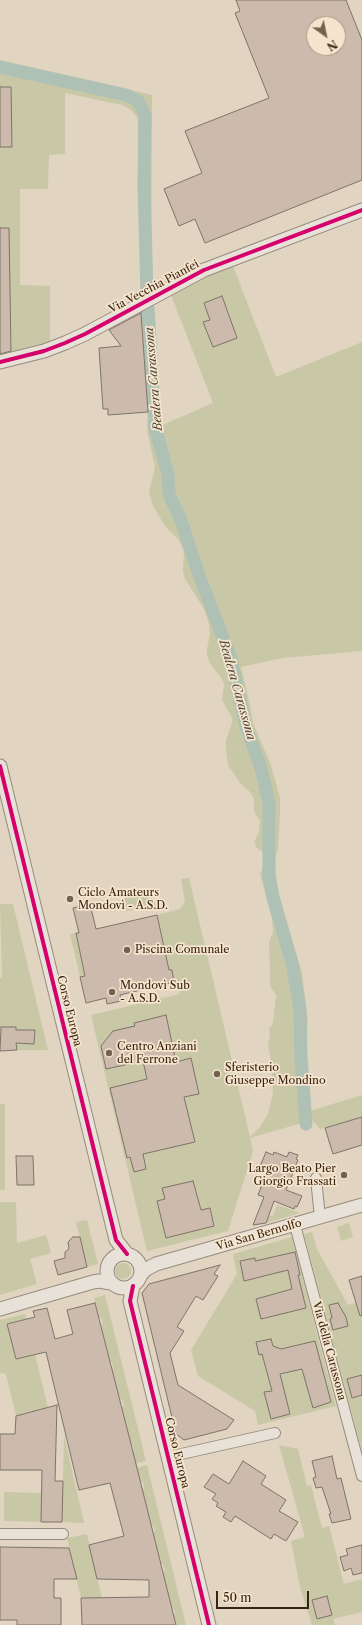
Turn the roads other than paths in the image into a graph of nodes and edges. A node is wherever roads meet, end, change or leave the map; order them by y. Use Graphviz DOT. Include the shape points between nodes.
graph roads {
  1 [pos="362,210"];
  2 [pos="0,362"];
  3 [pos="0,767"];
  4 [pos="316,1178"];
  5 [pos="362,1205"];
  6 [pos="320,1218"];
  7 [pos="295,1225"];
  8 [pos="116,1240"];
  9 [pos="132,1257"];
  10 [pos="112,1258"];
  11 [pos="156,1264"];
  12 [pos="106,1270"];
  13 [pos="141,1274"];
  14 [pos="93,1282"];
  15 [pos="115,1286"];
  16 [pos="133,1286"];
  17 [pos="130,1301"];
  18 [pos="0,1309"];
  19 [pos="275,1432"];
  20 [pos="168,1457"];
  21 [pos="362,1476"];
  22 [pos="0,1534"];
  23 [pos="63,1534"];
  24 [pos="209,1625"];
  1 -- 2 [label="street, Via Vecchia Pianfei" via="204,270 65,343"];
  3 -- 8 [label="street, Corso Europa"];
  4 -- 6 [label="street"];
  5 -- 6 [label="street, Via San Bernolfo"];
  6 -- 7 [label="street, Via San Bernolfo"];
  7 -- 11 [label="street, Via San Bernolfo"];
  7 -- 21 [label="street, Via della Carassona"];
  8 -- 9 [label="street, Corso Europa"];
  8 -- 10 [label="street, Corso Europa"];
  9 -- 10 [label="street" via="118,1255"];
  9 -- 11 [label="street, Via San Bernolfo"];
  9 -- 13 [label="street, Corso Europa" via="141,1268"];
  10 -- 12 [label="street, Corso Europa"];
  11 -- 13 [label="street, Via San Bernolfo"];
  12 -- 14 [label="street"];
  12 -- 15 [label="street, Corso Europa" via="108,1278"];
  13 -- 16 [label="street, Corso Europa"];
  14 -- 15 [label="street" via="99,1281"];
  14 -- 18 [label="street"];
  15 -- 16 [label="street" via="125,1289"];
  15 -- 17 [label="street, Corso Europa"];
  16 -- 17 [label="street, Corso Europa"];
  17 -- 20 [label="street, Corso Europa"];
  19 -- 20 [label="street, Corso Europa"];
  20 -- 24 [label="street, Corso Europa"];
  22 -- 23 [label="street"];
}
